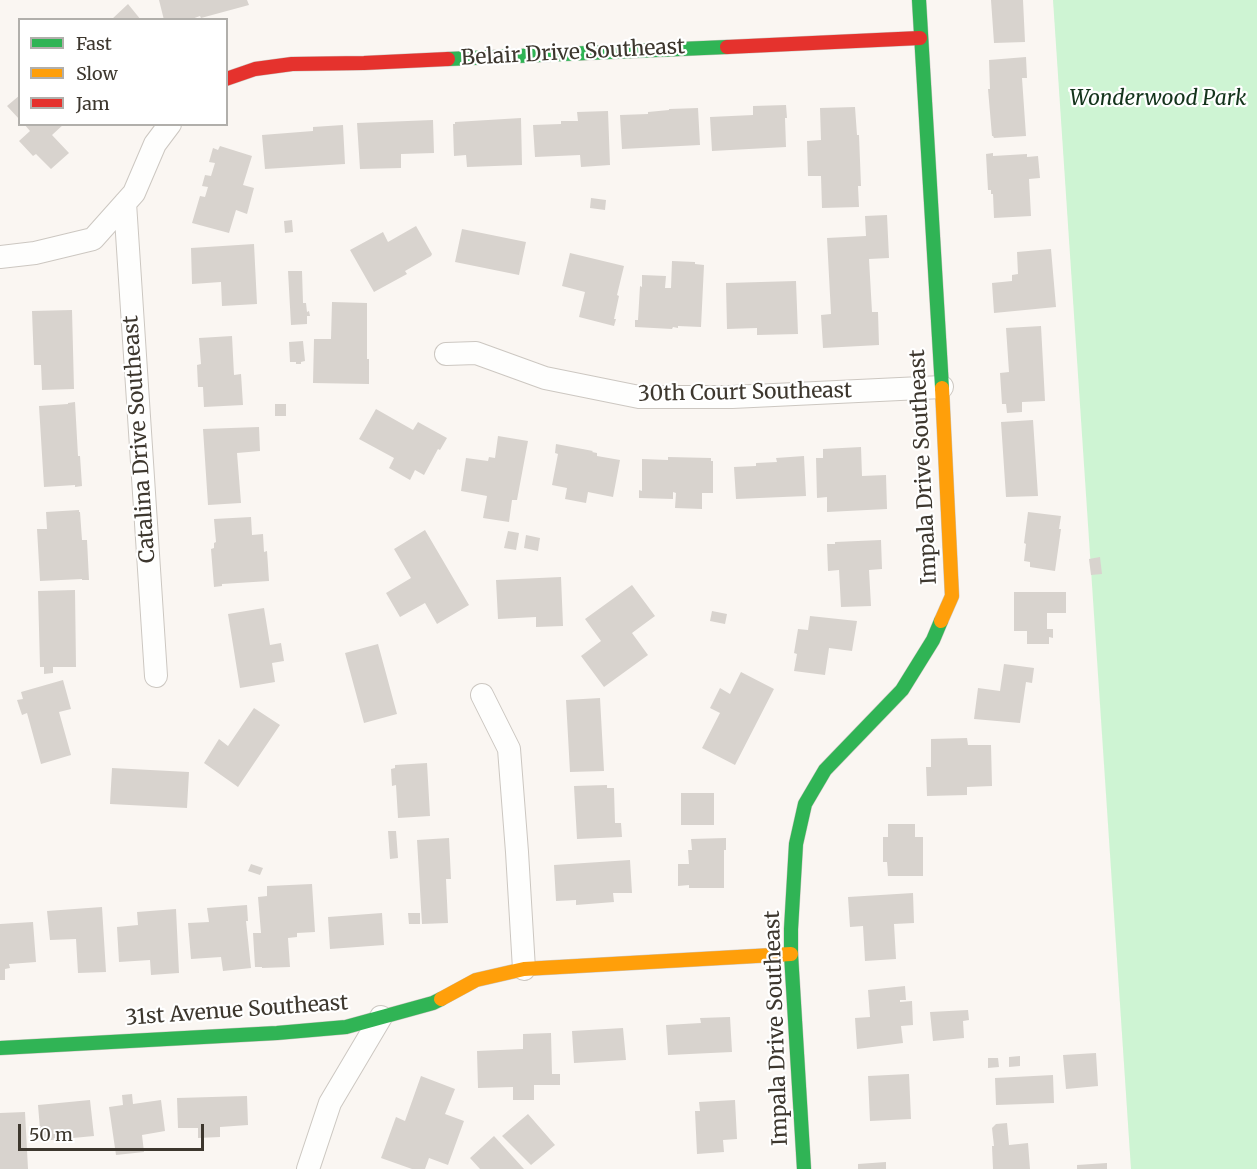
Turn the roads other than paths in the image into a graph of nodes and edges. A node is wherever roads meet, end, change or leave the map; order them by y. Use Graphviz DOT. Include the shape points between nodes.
graph roads {
  1 [pos="919,0"];
  2 [pos="921,38"];
  3 [pos="228,78"];
  4 [pos="168,126"];
  5 [pos="125,203"];
  6 [pos="0,257"];
  7 [pos="446,354"];
  8 [pos="942,387"];
  9 [pos="156,676"];
  10 [pos="482,694"];
  11 [pos="791,954"];
  12 [pos="524,969"];
  13 [pos="381,1017"];
  14 [pos="0,1048"];
  15 [pos="308,1169"];
  16 [pos="804,1169"];
  1 -- 2 [label="street, Impala Drive Southeast"];
  2 -- 3 [label="street, Belair Drive Southeast" via="292,64 255,69"];
  2 -- 8 [label="street, Impala Drive Southeast"];
  4 -- 5 [label="street"];
  5 -- 6 [label="street" via="93,238 35,253"];
  5 -- 9 [label="street, Catalina Drive Southeast"];
  7 -- 8 [label="street, 30th Court Southeast" via="476,353 545,378 639,397 732,397"];
  8 -- 11 [label="street, Impala Drive Southeast" via="952,596 933,640 902,690 825,770 806,804 796,844"];
  10 -- 12 [label="street" via="509,749"];
  11 -- 12 [label="street, 31st Avenue Southeast"];
  11 -- 16 [label="street, Impala Drive Southeast"];
  12 -- 13 [label="street, 31st Avenue Southeast" via="476,980 433,1003"];
  13 -- 14 [label="street, 31st Avenue Southeast" via="346,1027 312,1030"];
  13 -- 15 [label="street" via="330,1102"];
}
